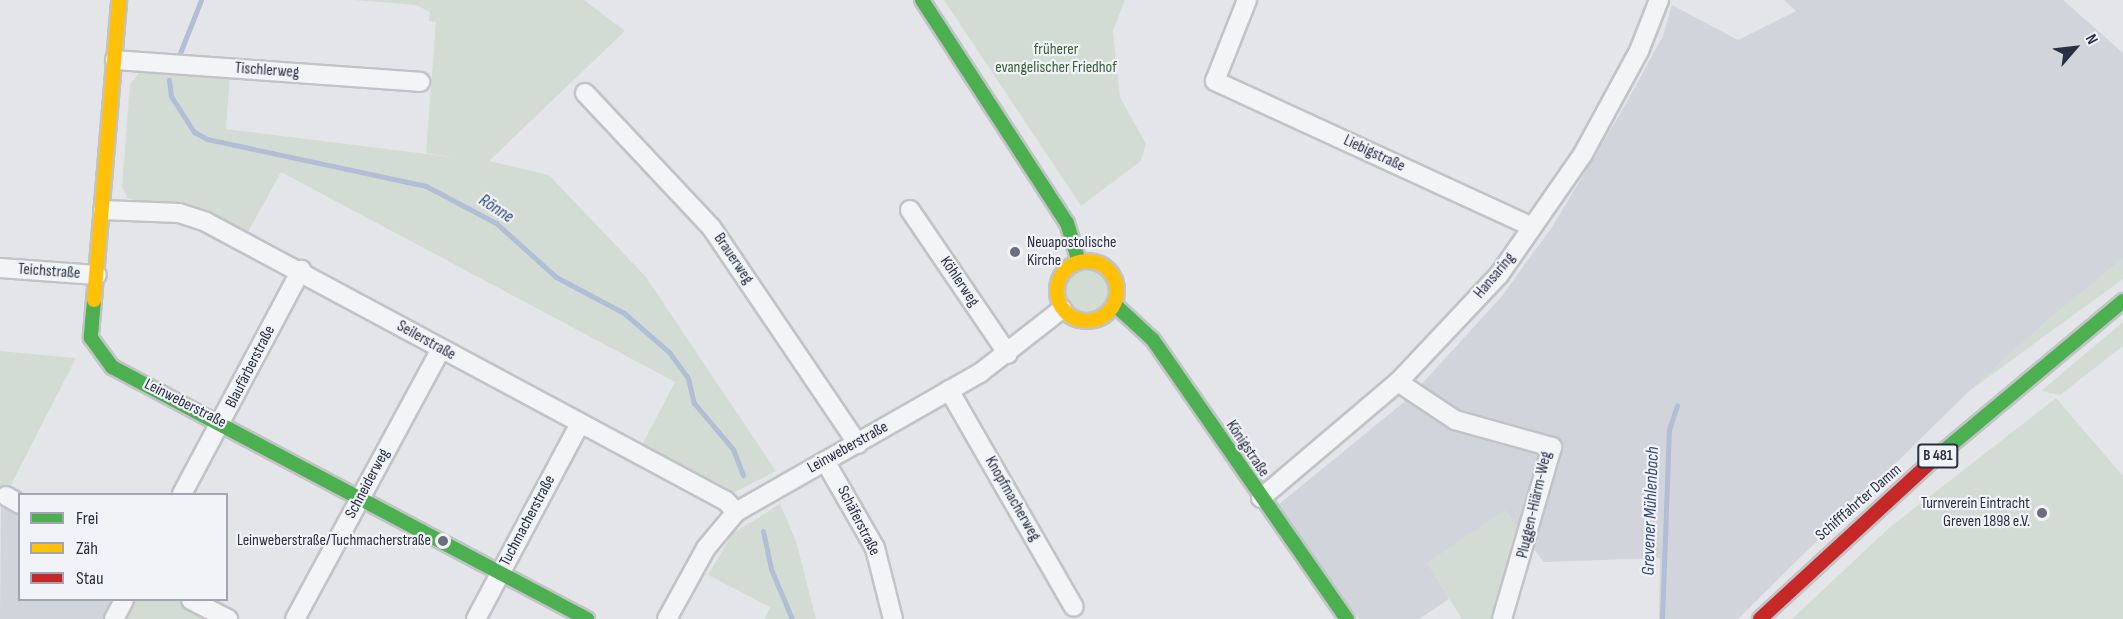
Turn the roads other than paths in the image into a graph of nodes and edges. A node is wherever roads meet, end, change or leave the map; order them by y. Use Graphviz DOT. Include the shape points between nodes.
graph roads {
  1 [pos="119,0"];
  2 [pos="922,0"];
  3 [pos="1247,0"];
  4 [pos="1659,0"];
  5 [pos="115,60"];
  6 [pos="420,82"];
  7 [pos="585,93"];
  8 [pos="103,210"];
  9 [pos="910,210"];
  10 [pos="1532,228"];
  11 [pos="1079,262"];
  12 [pos="0,268"];
  13 [pos="301,270"];
  14 [pos="97,275"];
  15 [pos="2123,301"];
  16 [pos="1114,304"];
  17 [pos="1062,309"];
  18 [pos="441,350"];
  19 [pos="1008,354"];
  20 [pos="1398,381"];
  21 [pos="950,390"];
  22 [pos="222,423"];
  23 [pos="580,423"];
  24 [pos="858,444"];
  25 [pos="825,461"];
  26 [pos="183,493"];
  27 [pos="360,497"];
  28 [pos="1261,498"];
  29 [pos="736,512"];
  30 [pos="501,572"];
  31 [pos="123,601"];
  32 [pos="193,601"];
  33 [pos="1074,607"];
  34 [pos="114,619"];
  35 [pos="228,619"];
  36 [pos="295,619"];
  37 [pos="476,619"];
  38 [pos="587,619"];
  39 [pos="667,619"];
  40 [pos="893,619"];
  41 [pos="1347,619"];
  42 [pos="1502,619"];
  43 [pos="1760,619"];
  1 -- 5 [label="street, Leinweberstraße"];
  2 -- 11 [label="street" via="1067,223"];
  3 -- 10 [label="street, Liebigstraße" via="1215,81"];
  4 -- 10 [label="street, Hansaring" via="1621,88"];
  5 -- 6 [label="street, Tischlerweg"];
  5 -- 8 [label="street, Leinweberstraße"];
  7 -- 24 [label="street, Brauerweg" via="711,227"];
  8 -- 13 [label="street, Seilerstraße" via="179,213"];
  8 -- 14 [label="street, Leinweberstraße"];
  9 -- 19 [label="street, Köhlerweg"];
  10 -- 20 [label="street, Hansaring" via="1499,275"];
  11 -- 16 [label="street" via="1110,272"];
  11 -- 17 [label="street" via="1065,270 1057,285"];
  12 -- 14 [label="street, Teichstraße"];
  13 -- 18 [label="street, Seilerstraße"];
  13 -- 22 [label="street, Blaufärberstraße"];
  14 -- 22 [label="street, Leinweberstraße" via="91,338 112,367"];
  15 -- 43 [label="street, Schifffahrter Damm / B 481" via="1933,460"];
  16 -- 17 [label="street" via="1094,320 1077,320"];
  16 -- 28 [label="street, Königstraße" via="1153,340"];
  17 -- 19 [label="street, Leinweberstraße"];
  18 -- 23 [label="street, Seilerstraße"];
  18 -- 27 [label="street, Schneiderweg"];
  19 -- 21 [label="street, Leinweberstraße"];
  20 -- 28 [label="street, Hansaring"];
  20 -- 42 [label="street, Pluggen-Hiärm-Weg" via="1455,420 1552,447"];
  21 -- 24 [label="street, Leinweberstraße"];
  21 -- 33 [label="street, Knopfmacherweg"];
  22 -- 26 [label="street, Blaufärberstraße"];
  22 -- 27 [label="street, Leinweberstraße"];
  23 -- 29 [label="street, Seilerstraße" via="726,501"];
  23 -- 30 [label="street, Tuchmacherstraße"];
  24 -- 25 [label="street, Leinweberstraße"];
  25 -- 29 [label="street, Leinweberstraße"];
  25 -- 40 [label="street, Schäferstraße" via="875,548"];
  27 -- 30 [label="street, Leinweberstraße"];
  27 -- 36 [label="street, Schneiderweg"];
  28 -- 41 [label="street, Königstraße"];
  29 -- 39 [label="street, Leinweberstraße" via="706,548"];
  30 -- 37 [label="street, Tuchmacherstraße"];
  30 -- 38 [label="street, Leinweberstraße"];
  31 -- 34 [label="street"];
  32 -- 35 [label="street"];
}
